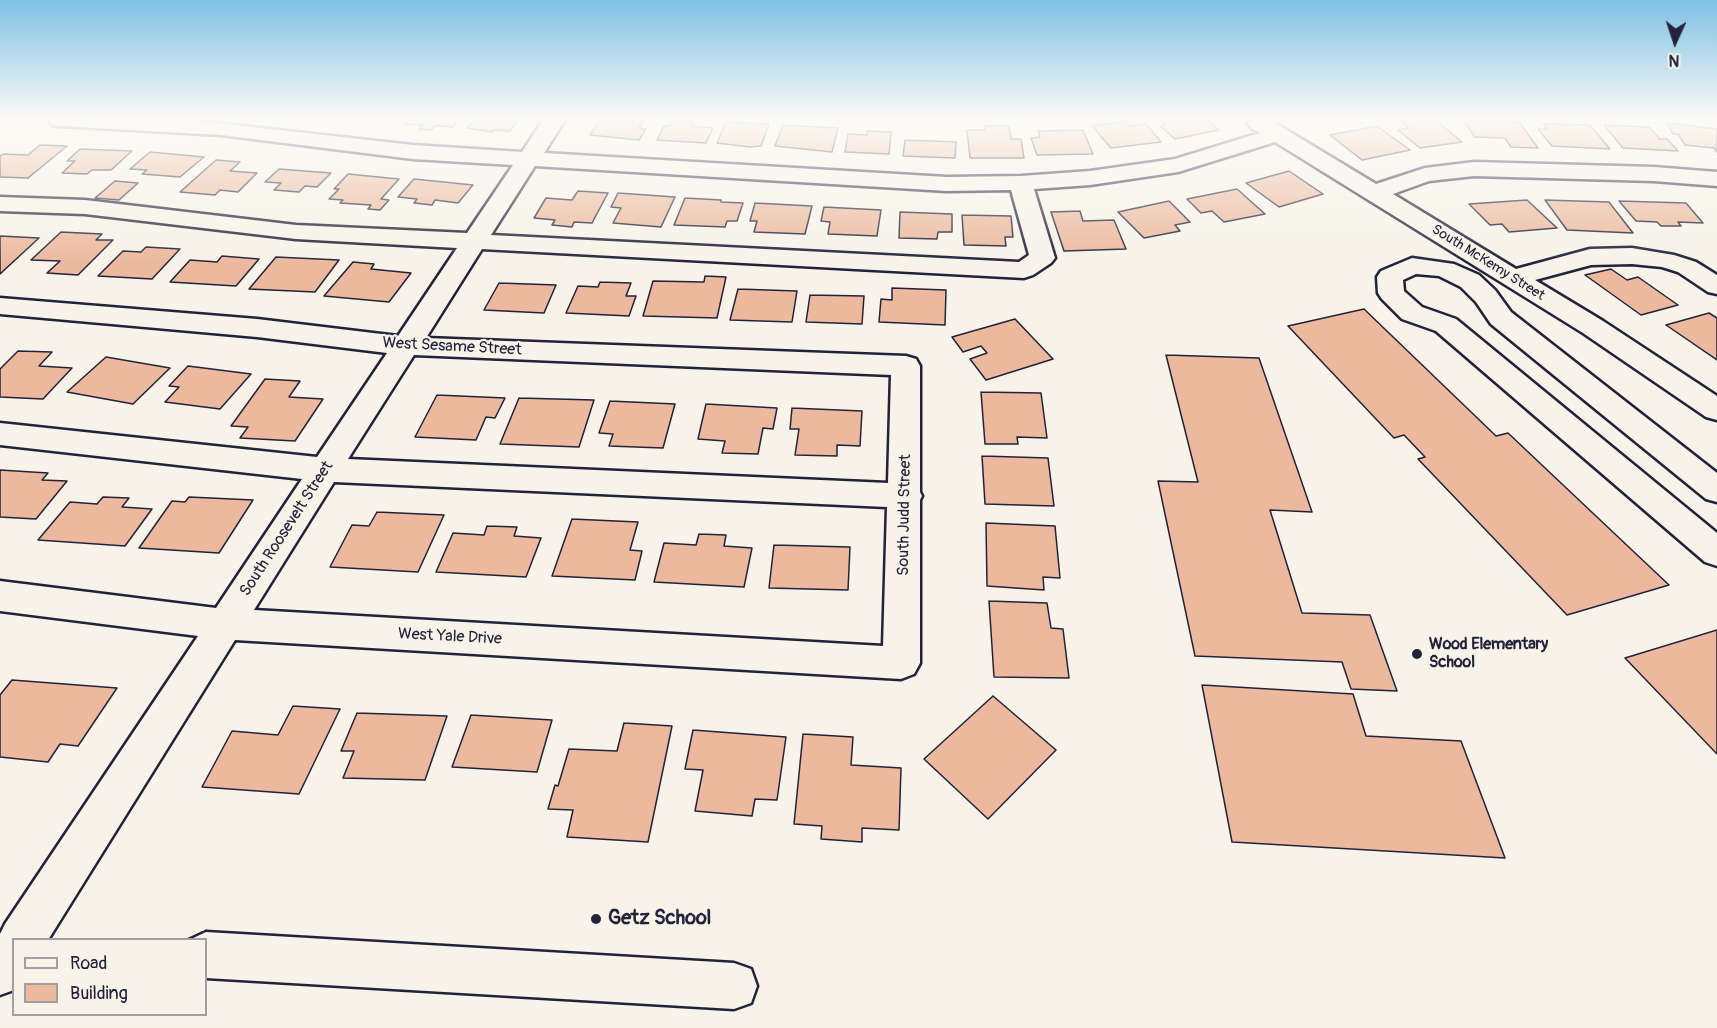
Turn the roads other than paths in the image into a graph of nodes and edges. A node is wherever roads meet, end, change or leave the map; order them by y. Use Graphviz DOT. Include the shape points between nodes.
graph roads {
  1 [pos="522,168"];
  2 [pos="666,168"];
  3 [pos="1158,168"];
  4 [pos="1335,168"];
  5 [pos="1717,179"];
  6 [pos="1021,183"];
  7 [pos="1374,193"];
  8 [pos="0,204"];
  9 [pos="473,243"];
  10 [pos="1512,278"];
  11 [pos="1717,286"];
  12 [pos="0,306"];
  13 [pos="406,346"];
  14 [pos="906,366"];
  15 [pos="1717,410"];
  16 [pos="0,434"];
  17 [pos="324,470"];
  18 [pos="1717,490"];
  19 [pos="906,496"];
  20 [pos="1717,552"];
  21 [pos="0,596"];
  22 [pos="226,624"];
  23 [pos="901,663"];
  24 [pos="22,938"];
  25 [pos="12,954"];
  26 [pos="207,955"];
  27 [pos="0,972"];
  28 [pos="734,986"];
  1 -- 9 [label="street, South Roosevelt Street"];
  2 -- 6 [label="street" via="946,184"];
  3 -- 6 [label="street"];
  4 -- 7 [label="street, South McKemy Street"];
  5 -- 7 [label="street" via="1474,169 1425,175"];
  6 -- 9 [label="street" via="1042,258 1024,270"];
  7 -- 10 [label="street, South McKemy Street"];
  8 -- 9 [label="street" via="85,207 296,232"];
  9 -- 13 [label="street, South Roosevelt Street"];
  10 -- 11 [label="street" via="1590,257 1632,256 1687,267"];
  10 -- 15 [label="street, South McKemy Street"];
  12 -- 13 [label="street, West Sesame Street" via="245,327"];
  13 -- 14 [label="street, West Sesame Street"];
  13 -- 17 [label="street, South Roosevelt Street"];
  14 -- 19 [label="street, South Judd Street"];
  16 -- 17 [label="street"];
  17 -- 19 [label="street"];
  17 -- 22 [label="street, South Roosevelt Street"];
  18 -- 20 [label="street" via="1501,318 1470,281 1445,269 1412,266 1390,276 1392,293 1412,313 1446,325"];
  19 -- 23 [label="street, South Judd Street"];
  21 -- 22 [label="street, West Yale Drive"];
  22 -- 23 [label="street, West Yale Drive"];
  22 -- 24 [label="street, South Roosevelt Street"];
  25 -- 27 [label="street"];
  26 -- 28 [label="street"];
}
